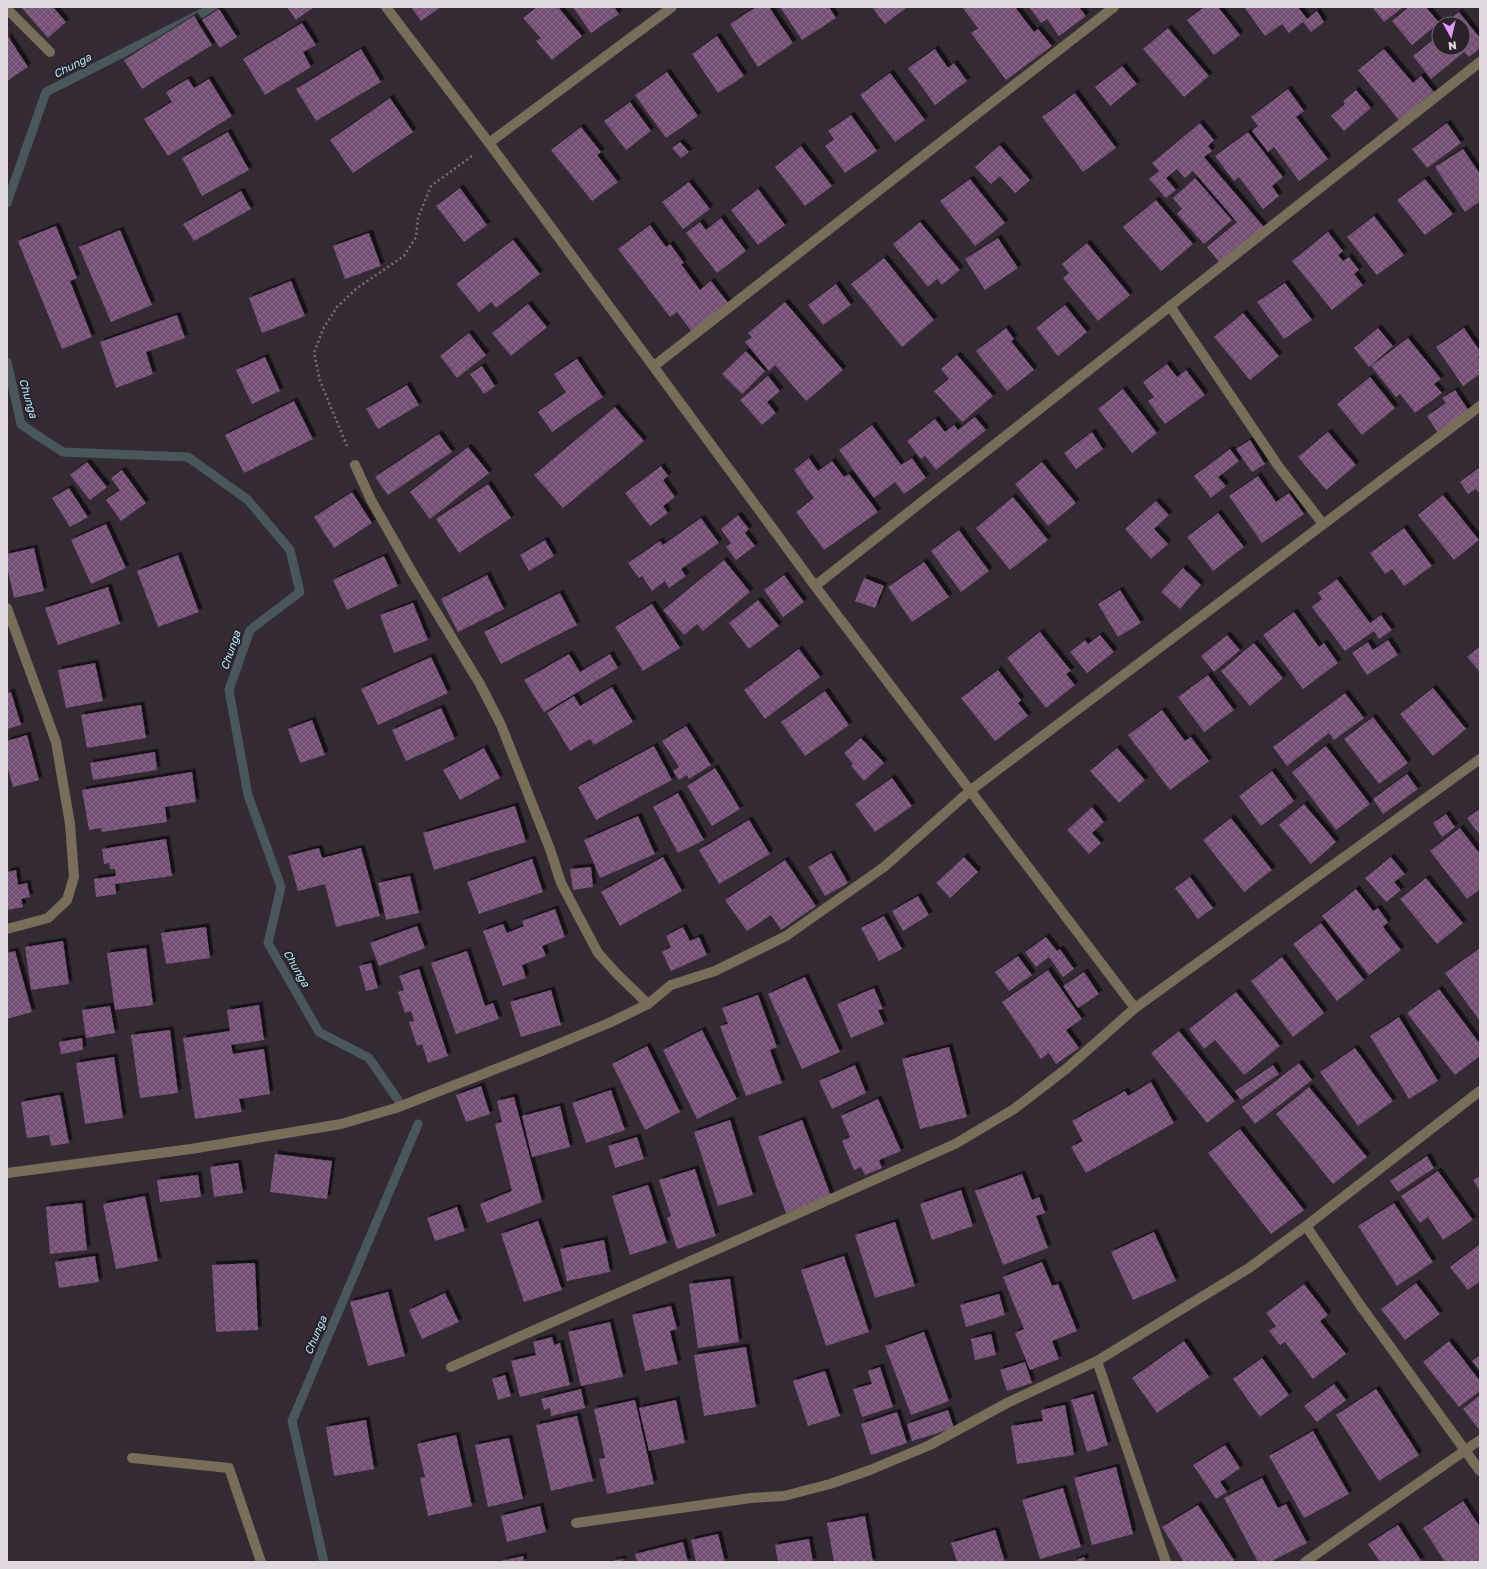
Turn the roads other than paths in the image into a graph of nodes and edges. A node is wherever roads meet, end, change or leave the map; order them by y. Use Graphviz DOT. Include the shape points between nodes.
graph roads {
  1 [pos="386,7"];
  2 [pos="672,7"];
  3 [pos="1114,7"];
  4 [pos="7,9"];
  5 [pos="50,52"];
  6 [pos="1480,62"];
  7 [pos="489,143"];
  8 [pos="1170,306"];
  9 [pos="654,366"];
  10 [pos="1480,406"];
  11 [pos="355,465"];
  12 [pos="1324,524"];
  13 [pos="815,586"];
  14 [pos="7,608"];
  15 [pos="1480,760"];
  16 [pos="971,790"];
  17 [pos="7,928"];
  18 [pos="648,1004"];
  19 [pos="1135,1008"];
  20 [pos="1480,1091"];
  21 [pos="7,1173"];
  22 [pos="1306,1226"];
  23 [pos="1097,1361"];
  24 [pos="451,1367"];
  25 [pos="1480,1440"];
  26 [pos="1465,1451"];
  27 [pos="132,1458"];
  28 [pos="1480,1471"];
  29 [pos="576,1524"];
  30 [pos="261,1562"];
  31 [pos="1166,1562"];
  32 [pos="1305,1562"];
  1 -- 7 [label="street"];
  2 -- 7 [label="street"];
  3 -- 9 [label="street"];
  4 -- 5 [label="street"];
  6 -- 8 [label="street"];
  7 -- 9 [label="street"];
  8 -- 12 [label="street" via="1279,466"];
  8 -- 13 [label="street"];
  9 -- 13 [label="street"];
  10 -- 12 [label="street"];
  11 -- 18 [label="street" via="371,500 412,572 480,684 500,725 561,883 598,953"];
  12 -- 16 [label="street"];
  13 -- 16 [label="street"];
  14 -- 17 [label="street" via="56,742 70,824 74,877 66,900 48,918"];
  15 -- 19 [label="street"];
  16 -- 18 [label="street" via="884,867 786,936 715,971 671,985"];
  16 -- 19 [label="street"];
  18 -- 21 [label="street" via="610,1023 396,1108 341,1124 191,1149"];
  19 -- 24 [label="street" via="1066,1069 1014,1109 955,1144"];
  20 -- 22 [label="street"];
  22 -- 23 [label="street" via="1249,1268"];
  22 -- 26 [label="street"];
  23 -- 29 [label="street" via="1007,1403 930,1445 830,1484 784,1496 751,1498"];
  23 -- 31 [label="street"];
  25 -- 26 [label="street"];
  26 -- 28 [label="street"];
  26 -- 32 [label="street"];
  27 -- 30 [label="street" via="229,1468"];
}
